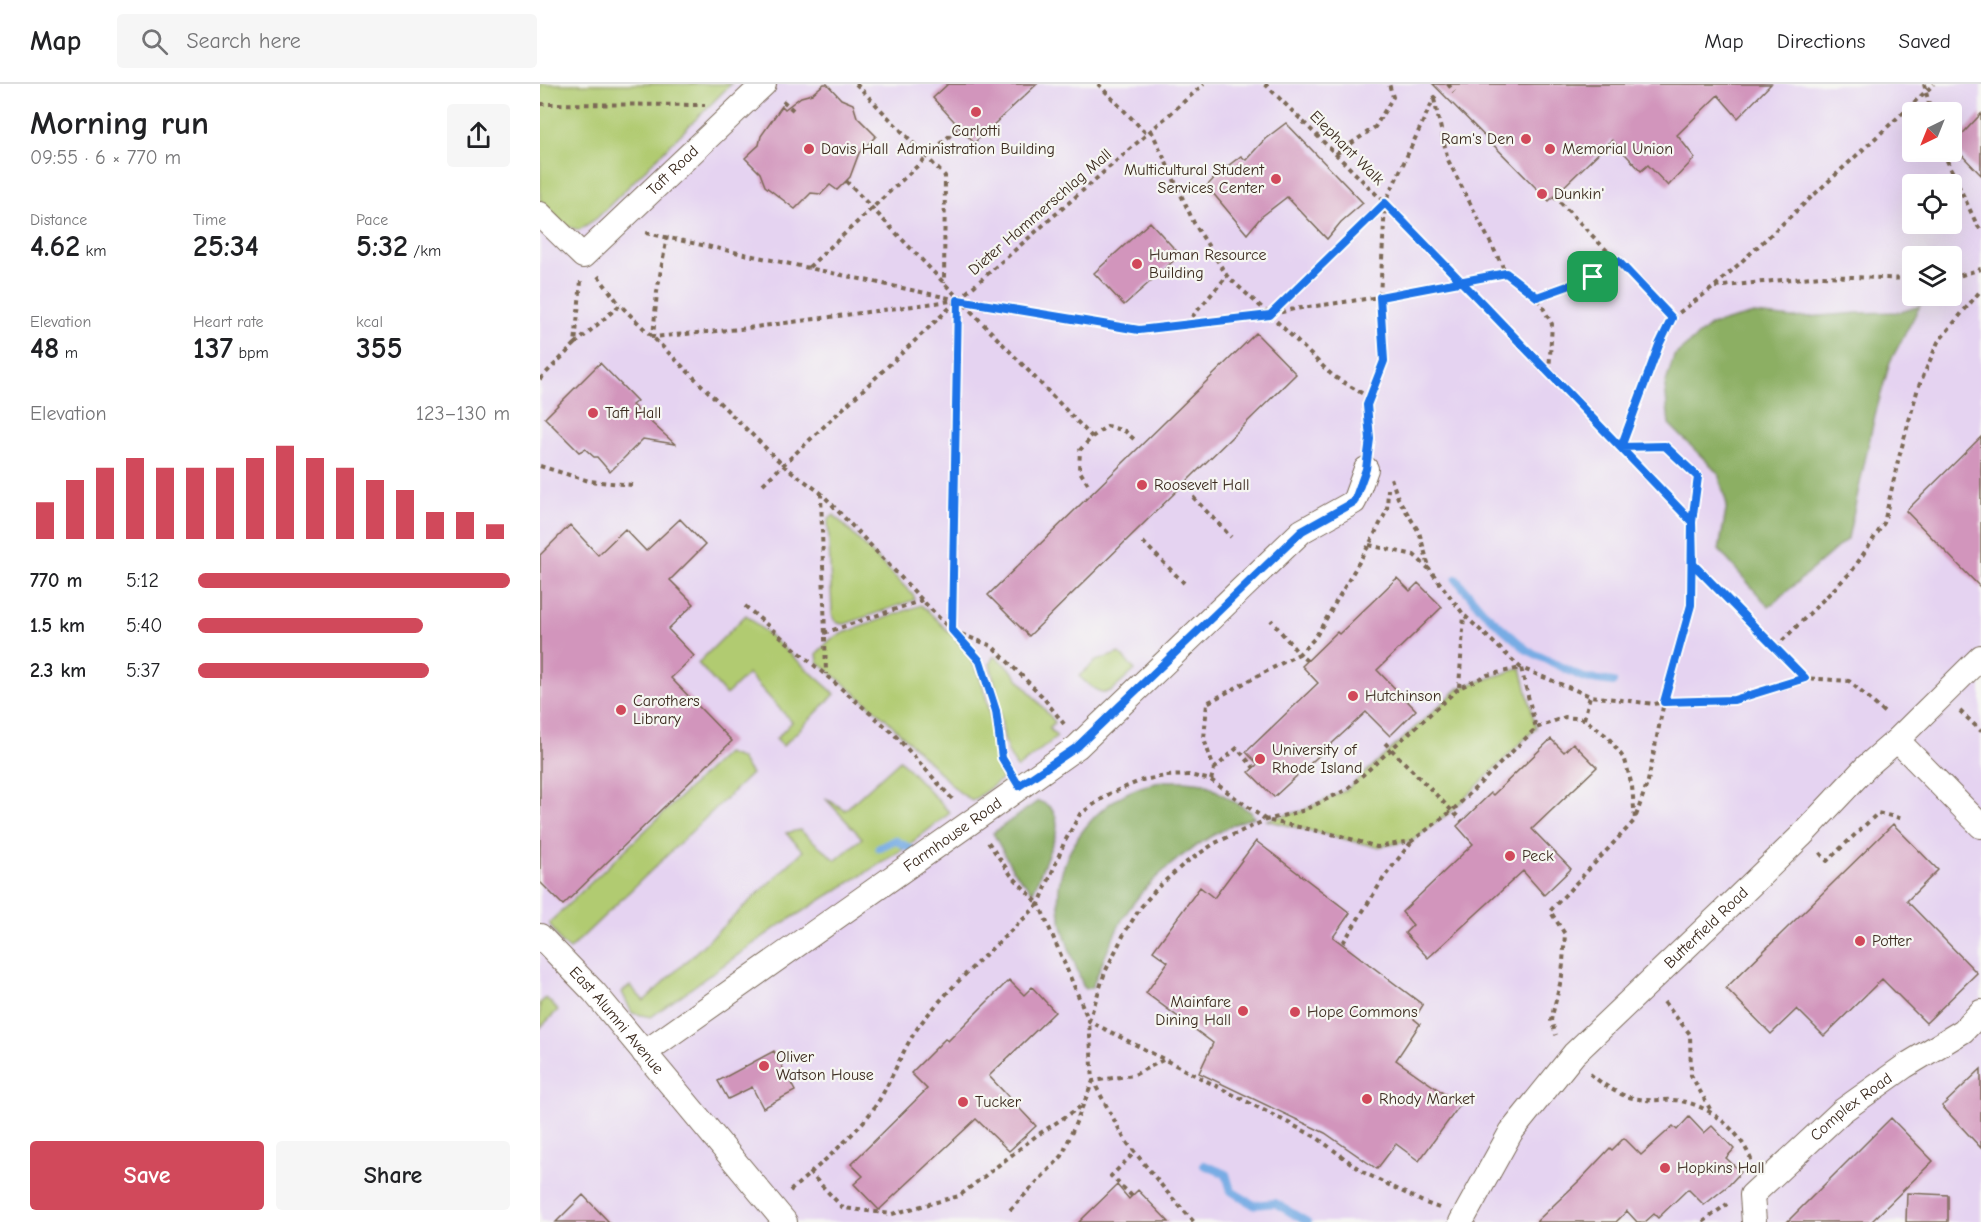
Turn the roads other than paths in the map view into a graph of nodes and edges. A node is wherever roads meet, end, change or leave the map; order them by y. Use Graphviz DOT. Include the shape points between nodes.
graph roads {
  1 [pos="764,84"];
  2 [pos="540,214"];
  3 [pos="1366,469"];
  4 [pos="1981,657"];
  5 [pos="1897,740"];
  6 [pos="1981,826"];
  7 [pos="540,936"];
  8 [pos="1981,1012"];
  9 [pos="644,1053"];
  10 [pos="1462,1220"];
  11 [pos="785,1222"];
  12 [pos="1754,1222"];
  1 -- 2 [label="street, Taft Road" via="583,256"];
  3 -- 9 [label="street, Farmhouse Road" via="1354,502 1302,531 1077,747"];
  4 -- 5 [label="street, Butterfield Road"];
  5 -- 6 [label="street"];
  5 -- 10 [label="street, Butterfield Road" via="1574,1054 1511,1132"];
  7 -- 9 [label="street, East Alumni Avenue" via="594,992"];
  8 -- 12 [label="street, Complex Road" via="1963,1031 1842,1111 1752,1195"];
  9 -- 11 [label="street, East Alumni Avenue"];
}
